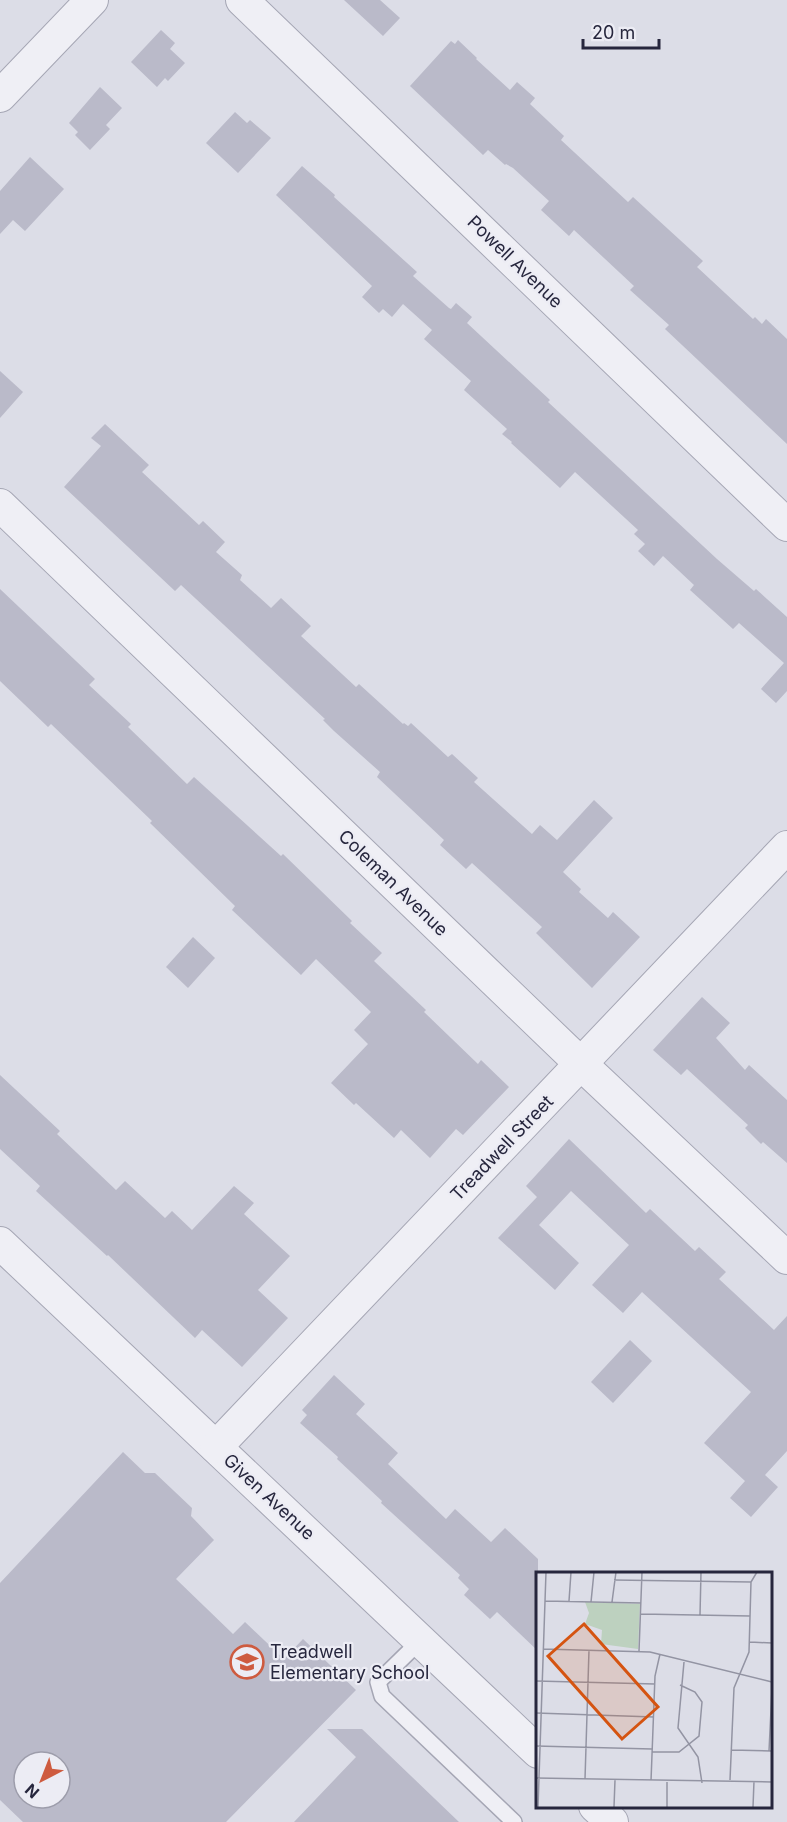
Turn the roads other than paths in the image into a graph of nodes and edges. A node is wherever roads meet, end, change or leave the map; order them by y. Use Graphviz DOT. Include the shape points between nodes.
graph roads {
  1 [pos="93,0"];
  2 [pos="242,0"];
  3 [pos="0,96"];
  4 [pos="0,506"];
  5 [pos="787,525"];
  6 [pos="787,847"];
  7 [pos="581,1064"];
  8 [pos="0,1243"];
  9 [pos="787,1258"];
  10 [pos="216,1447"];
  11 [pos="421,1640"];
  12 [pos="536,1750"];
  13 [pos="596,1807"];
  14 [pos="514,1822"];
  15 [pos="612,1822"];
  1 -- 3 [label="street"];
  2 -- 5 [label="street, Powell Avenue"];
  4 -- 7 [label="street, Coleman Avenue"];
  6 -- 7 [label="street, Treadwell Street"];
  7 -- 9 [label="street, Coleman Avenue"];
  7 -- 10 [label="street, Treadwell Street"];
  8 -- 10 [label="street, Given Avenue"];
  10 -- 11 [label="street, Given Avenue"];
  11 -- 12 [label="street, Given Avenue"];
  11 -- 14 [label="lane" via="378,1682 382,1696"];
  13 -- 15 [label="street"];
}
